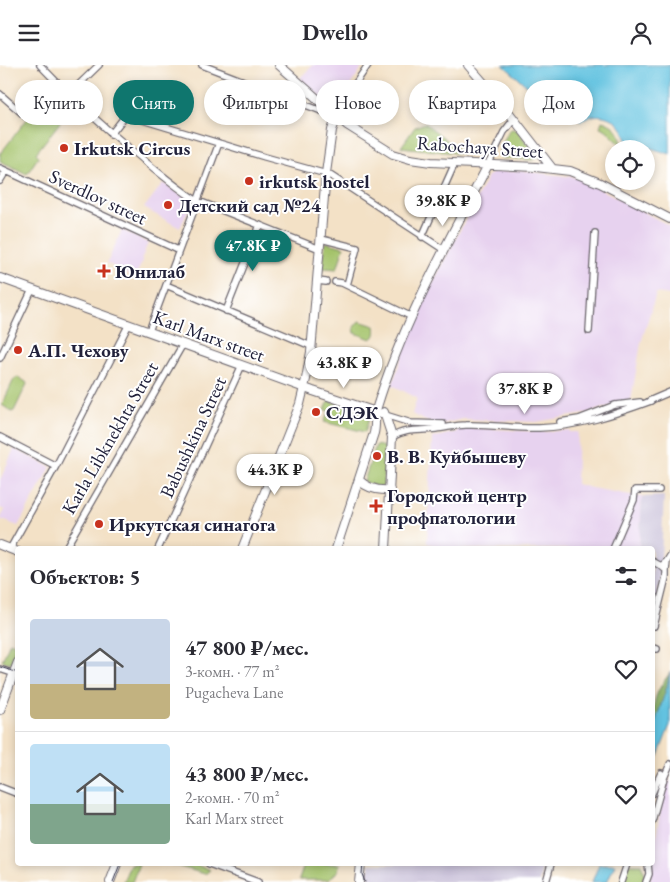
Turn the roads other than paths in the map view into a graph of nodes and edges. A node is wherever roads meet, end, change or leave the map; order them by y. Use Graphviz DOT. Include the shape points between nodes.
graph roads {
  1 [pos="40,65"];
  2 [pos="99,65"];
  3 [pos="202,65"];
  4 [pos="279,65"];
  5 [pos="368,65"];
  6 [pos="468,65"];
  7 [pos="54,80"];
  8 [pos="84,80"];
  9 [pos="358,80"];
  10 [pos="481,80"];
  11 [pos="0,94"];
  12 [pos="316,98"];
  13 [pos="15,107"];
  14 [pos="316,109"];
  15 [pos="514,119"];
  16 [pos="101,125"];
  17 [pos="334,125"];
  18 [pos="349,125"];
  19 [pos="510,125"];
  20 [pos="111,134"];
  21 [pos="219,143"];
  22 [pos="455,163"];
  23 [pos="488,165"];
  24 [pos="552,168"];
  25 [pos="3,170"];
  26 [pos="326,173"];
  27 [pos="0,181"];
  28 [pos="196,200"];
  29 [pos="670,219"];
  30 [pos="260,225"];
  31 [pos="596,233"];
  32 [pos="422,237"];
  33 [pos="321,239"];
  34 [pos="320,249"];
  35 [pos="178,250"];
  36 [pos="444,250"];
  37 [pos="0,278"];
  38 [pos="317,281"];
  39 [pos="326,282"];
  40 [pos="335,282"];
  41 [pos="166,285"];
  42 [pos="347,285"];
  43 [pos="32,289"];
  44 [pos="226,311"];
  45 [pos="412,317"];
  46 [pos="129,325"];
  47 [pos="149,331"];
  48 [pos="589,331"];
  49 [pos="183,344"];
  50 [pos="311,347"];
  51 [pos="0,358"];
  52 [pos="242,365"];
  53 [pos="305,387"];
  54 [pos="670,392"];
  55 [pos="379,401"];
  56 [pos="649,403"];
  57 [pos="616,405"];
  58 [pos="376,411"];
  59 [pos="618,412"];
  60 [pos="386,418"];
  61 [pos="376,422"];
  62 [pos="0,437"];
  63 [pos="392,437"];
  64 [pos="0,441"];
  65 [pos="53,466"];
  66 [pos="359,480"];
  67 [pos="390,490"];
  68 [pos="659,490"];
  69 [pos="0,545"];
  70 [pos="16,546"];
  71 [pos="67,546"];
  72 [pos="159,546"];
  73 [pos="243,546"];
  74 [pos="337,546"];
  75 [pos="386,546"];
  76 [pos="614,546"];
  77 [pos="14,551"];
  78 [pos="668,559"];
  79 [pos="655,563"];
  80 [pos="663,568"];
  81 [pos="655,622"];
  82 [pos="0,669"];
  83 [pos="15,674"];
  84 [pos="0,710"];
  85 [pos="670,764"];
  86 [pos="661,773"];
  87 [pos="655,785"];
  88 [pos="0,787"];
  89 [pos="15,792"];
  90 [pos="655,810"];
  91 [pos="115,866"];
  92 [pos="214,866"];
  93 [pos="360,866"];
  94 [pos="550,866"];
  95 [pos="626,866"];
  96 [pos="648,866"];
  97 [pos="110,882"];
  98 [pos="258,882"];
  99 [pos="359,882"];
  100 [pos="546,882"];
  101 [pos="621,882"];
  102 [pos="646,882"];
  1 -- 7 [label="street"];
  2 -- 8 [label="street"];
  3 -- 14 [label="street"];
  4 -- 12 [label="main road, Rabochaya Street"];
  5 -- 9 [label="street"];
  6 -- 10 [label="main road"];
  11 -- 13 [label="street"];
  15 -- 24 [label="main road"];
  16 -- 20 [label="street"];
  17 -- 26 [label="main road"];
  18 -- 22 [label="main road, Rabochaya Street" via="393,154 410,159"];
  19 -- 23 [label="street"];
  20 -- 21 [label="street" via="126,115"];
  20 -- 28 [label="street"];
  21 -- 26 [label="street"];
  21 -- 28 [label="street"];
  22 -- 23 [label="main road, Rabochaya Street"];
  22 -- 32 [label="street"];
  23 -- 24 [label="main road, Rabochaya Street"];
  23 -- 36 [label="main road"];
  24 -- 29 [label="main road, Rabochaya Street" via="600,183"];
  25 -- 27 [label="street"];
  25 -- 35 [label="street, Sverdlov street"];
  26 -- 32 [label="street"];
  26 -- 33 [label="main road"];
  28 -- 30 [label="street"];
  28 -- 35 [label="street"];
  30 -- 34 [label="street"];
  30 -- 44 [label="street"];
  31 -- 48 [label="street"];
  32 -- 36 [label="street"];
  33 -- 34 [label="main road"];
  33 -- 42 [label="street" via="357,248"];
  34 -- 38 [label="main road"];
  35 -- 41 [label="street"];
  36 -- 45 [label="main road"];
  37 -- 43 [label="main road, Karl Marx street"];
  38 -- 39 [label="street"];
  38 -- 50 [label="main road"];
  40 -- 42 [label="street"];
  41 -- 44 [label="street"];
  41 -- 47 [label="street"];
  42 -- 45 [label="street"];
  43 -- 46 [label="main road, Karl Marx street"];
  43 -- 51 [label="street"];
  44 -- 50 [label="street"];
  45 -- 55 [label="main road"];
  46 -- 47 [label="main road, Karl Marx street"];
  46 -- 65 [label="street"];
  47 -- 49 [label="main road, Karl Marx street"];
  49 -- 52 [label="main road, Karl Marx street"];
  49 -- 71 [label="street, Karla Libknekhta Street"];
  50 -- 53 [label="main road"];
  52 -- 53 [label="main road, Karl Marx street"];
  52 -- 72 [label="street, Babushkina Street"];
  53 -- 58 [label="main road, Karl Marx street"];
  53 -- 73 [label="main road"];
  54 -- 56 [label="street"];
  55 -- 58 [label="main road"];
  55 -- 60 [label="main road"];
  56 -- 57 [label="street, Karl Marx street"];
  56 -- 59 [label="street"];
  57 -- 59 [label="street" via="614,410"];
  57 -- 60 [label="street, Karl Marx street" via="579,419 528,426 422,424"];
  58 -- 60 [label="main road, Karl Marx street"];
  58 -- 61 [label="main road"];
  59 -- 63 [label="street" via="538,429 467,425 410,430"];
  60 -- 61 [label="main road"];
  60 -- 63 [label="main road"];
  61 -- 66 [label="main road"];
  62 -- 65 [label="street"];
  63 -- 67 [label="main road"];
  64 -- 65 [label="street"];
  65 -- 70 [label="street"];
  66 -- 67 [label="main road" via="373,489"];
  66 -- 74 [label="main road"];
  67 -- 75 [label="main road"];
  68 -- 76 [label="street" via="635,490 634,500"];
  69 -- 77 [label="main road"];
  78 -- 80 [label="street"];
  79 -- 80 [label="street"];
  80 -- 81 [label="street" via="666,577"];
  82 -- 83 [label="street"];
  83 -- 84 [label="main road"];
  85 -- 90 [label="street"];
  86 -- 87 [label="street"];
  88 -- 89 [label="street"];
  91 -- 97 [label="main road"];
  92 -- 98 [label="street"];
  93 -- 99 [label="main road"];
  94 -- 100 [label="street"];
  95 -- 101 [label="street"];
  96 -- 102 [label="street"];
}
